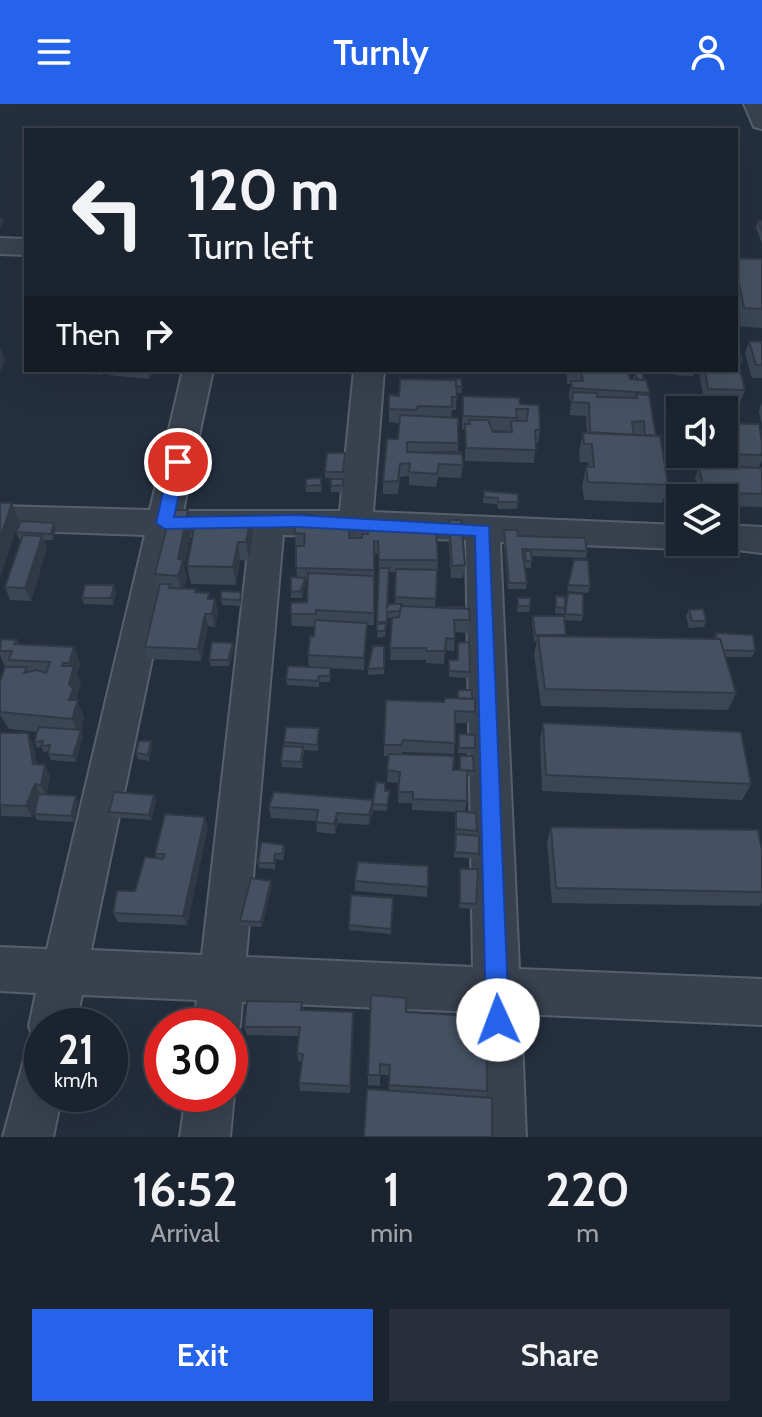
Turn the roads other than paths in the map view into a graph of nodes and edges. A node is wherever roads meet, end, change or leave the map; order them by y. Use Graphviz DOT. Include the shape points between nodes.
graph roads {
  1 [pos="755,104"];
  2 [pos="762,122"];
  3 [pos="0,246"];
  4 [pos="24,247"];
  5 [pos="198,372"];
  6 [pos="369,372"];
  7 [pos="0,518"];
  8 [pos="268,521"];
  9 [pos="165,523"];
  10 [pos="355,523"];
  11 [pos="483,530"];
  12 [pos="666,537"];
  13 [pos="738,539"];
  14 [pos="762,540"];
  15 [pos="0,969"];
  16 [pos="65,972"];
  17 [pos="222,979"];
  18 [pos="497,990"];
  19 [pos="762,1002"];
  20 [pos="56,1008"];
  21 [pos="219,1008"];
  22 [pos="33,1112"];
  23 [pos="208,1112"];
  24 [pos="28,1137"];
  25 [pos="205,1137"];
  26 [pos="501,1137"];
  1 -- 2 [label="street"];
  3 -- 4 [label="street"];
  5 -- 9 [label="street"];
  6 -- 10 [label="street"];
  7 -- 9 [label="street"];
  8 -- 9 [label="street"];
  8 -- 10 [label="street"];
  8 -- 17 [label="street"];
  9 -- 16 [label="street"];
  10 -- 11 [label="street"];
  11 -- 12 [label="street"];
  11 -- 18 [label="street"];
  13 -- 14 [label="street"];
  15 -- 16 [label="street"];
  16 -- 17 [label="street"];
  16 -- 20 [label="street"];
  17 -- 18 [label="street"];
  17 -- 21 [label="street"];
  18 -- 19 [label="street"];
  18 -- 26 [label="street"];
  22 -- 24 [label="street"];
  23 -- 25 [label="street"];
}
